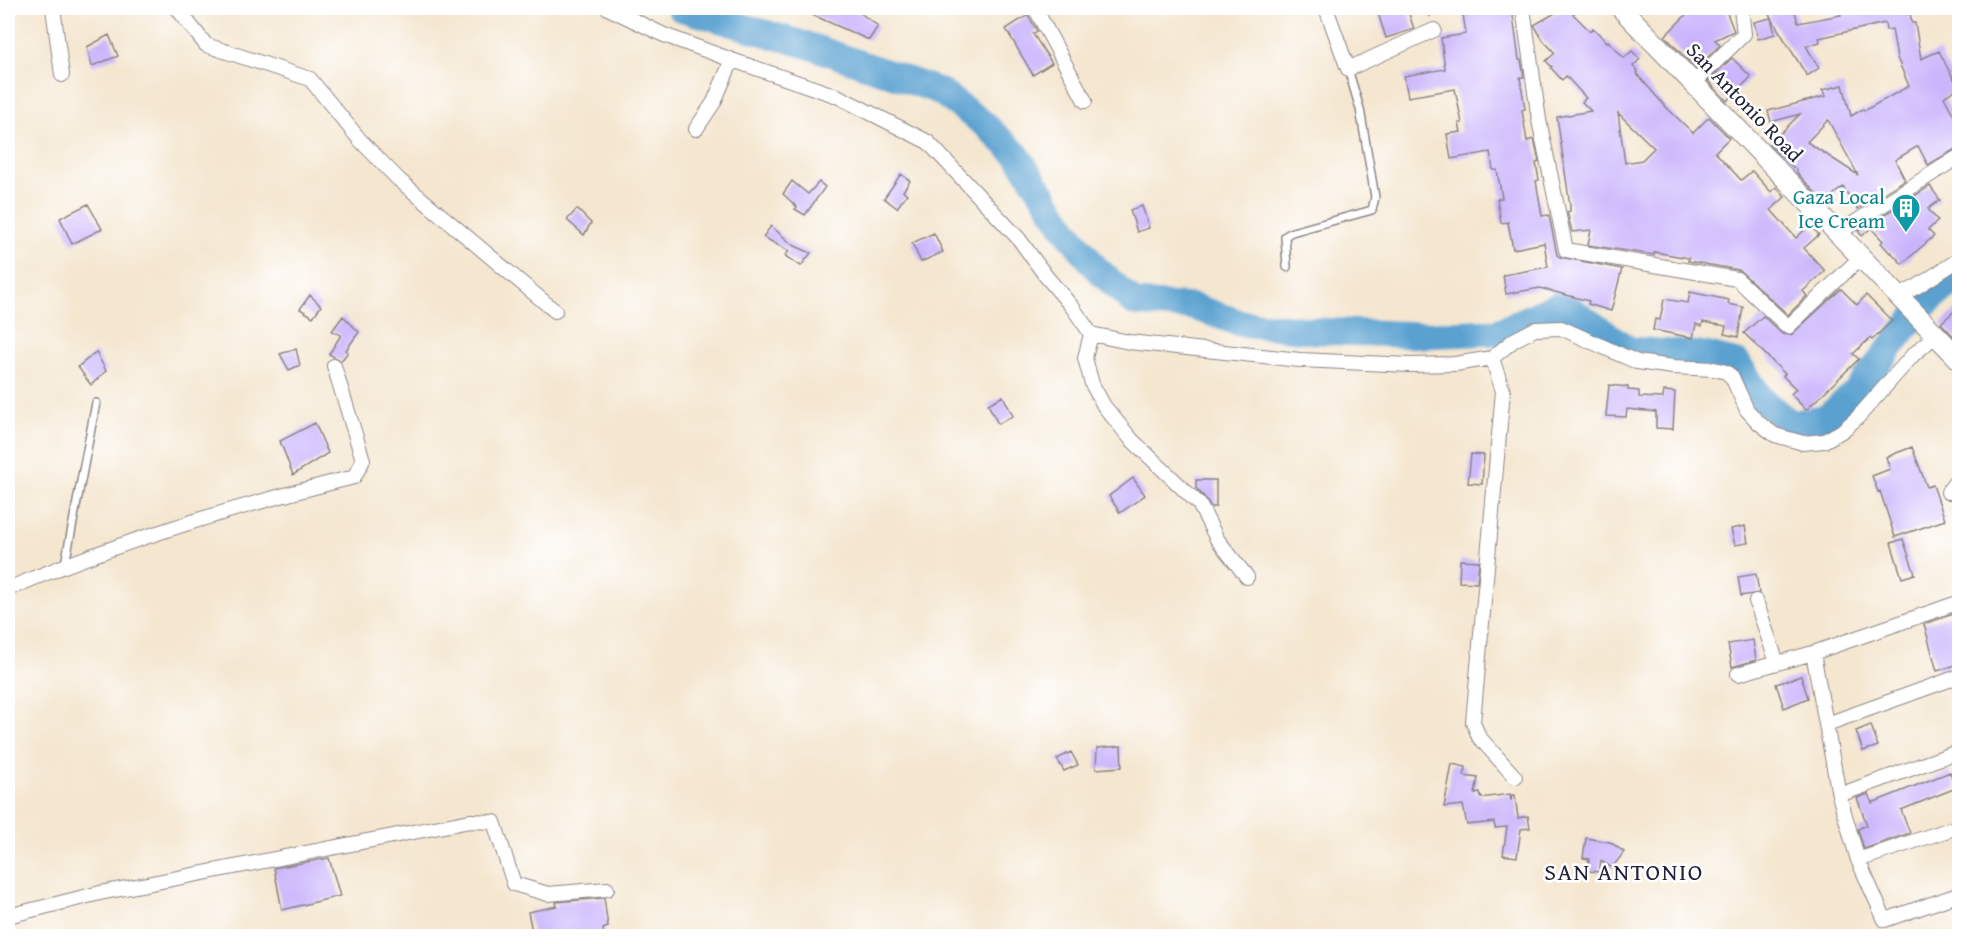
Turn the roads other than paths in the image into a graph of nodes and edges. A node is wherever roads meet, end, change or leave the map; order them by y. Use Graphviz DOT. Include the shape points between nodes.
graph roads {
  1 [pos="53,8"];
  2 [pos="177,8"];
  3 [pos="608,8"];
  4 [pos="1035,8"];
  5 [pos="1326,8"];
  6 [pos="1524,8"];
  7 [pos="1621,8"];
  8 [pos="1741,8"];
  9 [pos="1434,30"];
  10 [pos="732,60"];
  11 [pos="1348,69"];
  12 [pos="62,75"];
  13 [pos="1694,83"];
  14 [pos="1085,101"];
  15 [pos="696,129"];
  16 [pos="1959,156"];
  17 [pos="1838,233"];
  18 [pos="1861,257"];
  19 [pos="1959,259"];
  20 [pos="1287,267"];
  21 [pos="1899,299"];
  22 [pos="555,311"];
  23 [pos="1932,331"];
  24 [pos="1091,334"];
  25 [pos="1492,358"];
  26 [pos="1959,360"];
  27 [pos="334,366"];
  28 [pos="96,403"];
  29 [pos="1959,476"];
  30 [pos="1948,492"];
  31 [pos="65,564"];
  32 [pos="1247,577"];
  33 [pos="8,589"];
  34 [pos="1756,601"];
  35 [pos="1959,602"];
  36 [pos="1813,653"];
  37 [pos="1777,663"];
  38 [pos="1738,675"];
  39 [pos="1959,676"];
  40 [pos="1827,724"];
  41 [pos="1959,751"];
  42 [pos="1515,777"];
  43 [pos="1839,795"];
  44 [pos="1959,826"];
  45 [pos="1858,860"];
  46 [pos="607,889"];
  47 [pos="1959,894"];
  48 [pos="8,916"];
  1 -- 12 [label="street"];
  2 -- 22 [label="street" via="206,45 310,79 398,179"];
  3 -- 10 [label="street" via="664,35"];
  4 -- 14 [label="street"];
  5 -- 11 [label="street"];
  6 -- 18 [label="street" via="1539,120 1566,250 1737,279 1788,327"];
  7 -- 13 [label="street, San Antonio Road"];
  8 -- 13 [label="street" via="1744,34"];
  9 -- 11 [label="street"];
  10 -- 15 [label="street" via="714,102"];
  10 -- 24 [label="street" via="837,96 928,142 1019,239"];
  11 -- 20 [label="lane" via="1360,109 1375,198 1372,210 1286,236"];
  13 -- 17 [label="street, San Antonio Road"];
  16 -- 17 [label="street"];
  17 -- 18 [label="street, San Antonio Road"];
  18 -- 21 [label="street, San Antonio Road"];
  19 -- 21 [label="street"];
  21 -- 23 [label="street, San Antonio Road"];
  23 -- 25 [label="street" via="1842,431 1824,441 1803,443 1775,435 1759,423 1747,410 1732,377 1725,372 1637,362 1561,328 1536,329"];
  23 -- 26 [label="street, San Antonio Road"];
  24 -- 25 [label="street" via="1129,342 1300,360 1410,365"];
  24 -- 32 [label="street" via="1085,358 1092,384 1104,406 1131,439 1199,504 1216,539"];
  25 -- 42 [label="street" via="1503,391 1473,722 1479,737"];
  27 -- 31 [label="street" via="363,460 354,477 266,499"];
  28 -- 31 [label="lane"];
  29 -- 30 [label="street"];
  31 -- 33 [label="street"];
  34 -- 37 [label="street"];
  35 -- 36 [label="street"];
  36 -- 37 [label="street"];
  36 -- 40 [label="street"];
  37 -- 38 [label="street"];
  39 -- 40 [label="street"];
  40 -- 43 [label="street"];
  41 -- 43 [label="street"];
  43 -- 45 [label="street"];
  44 -- 45 [label="street"];
  45 -- 47 [label="street" via="1885,920"];
  46 -- 48 [label="street" via="548,894 513,884 494,822 470,821 112,891"];
}
